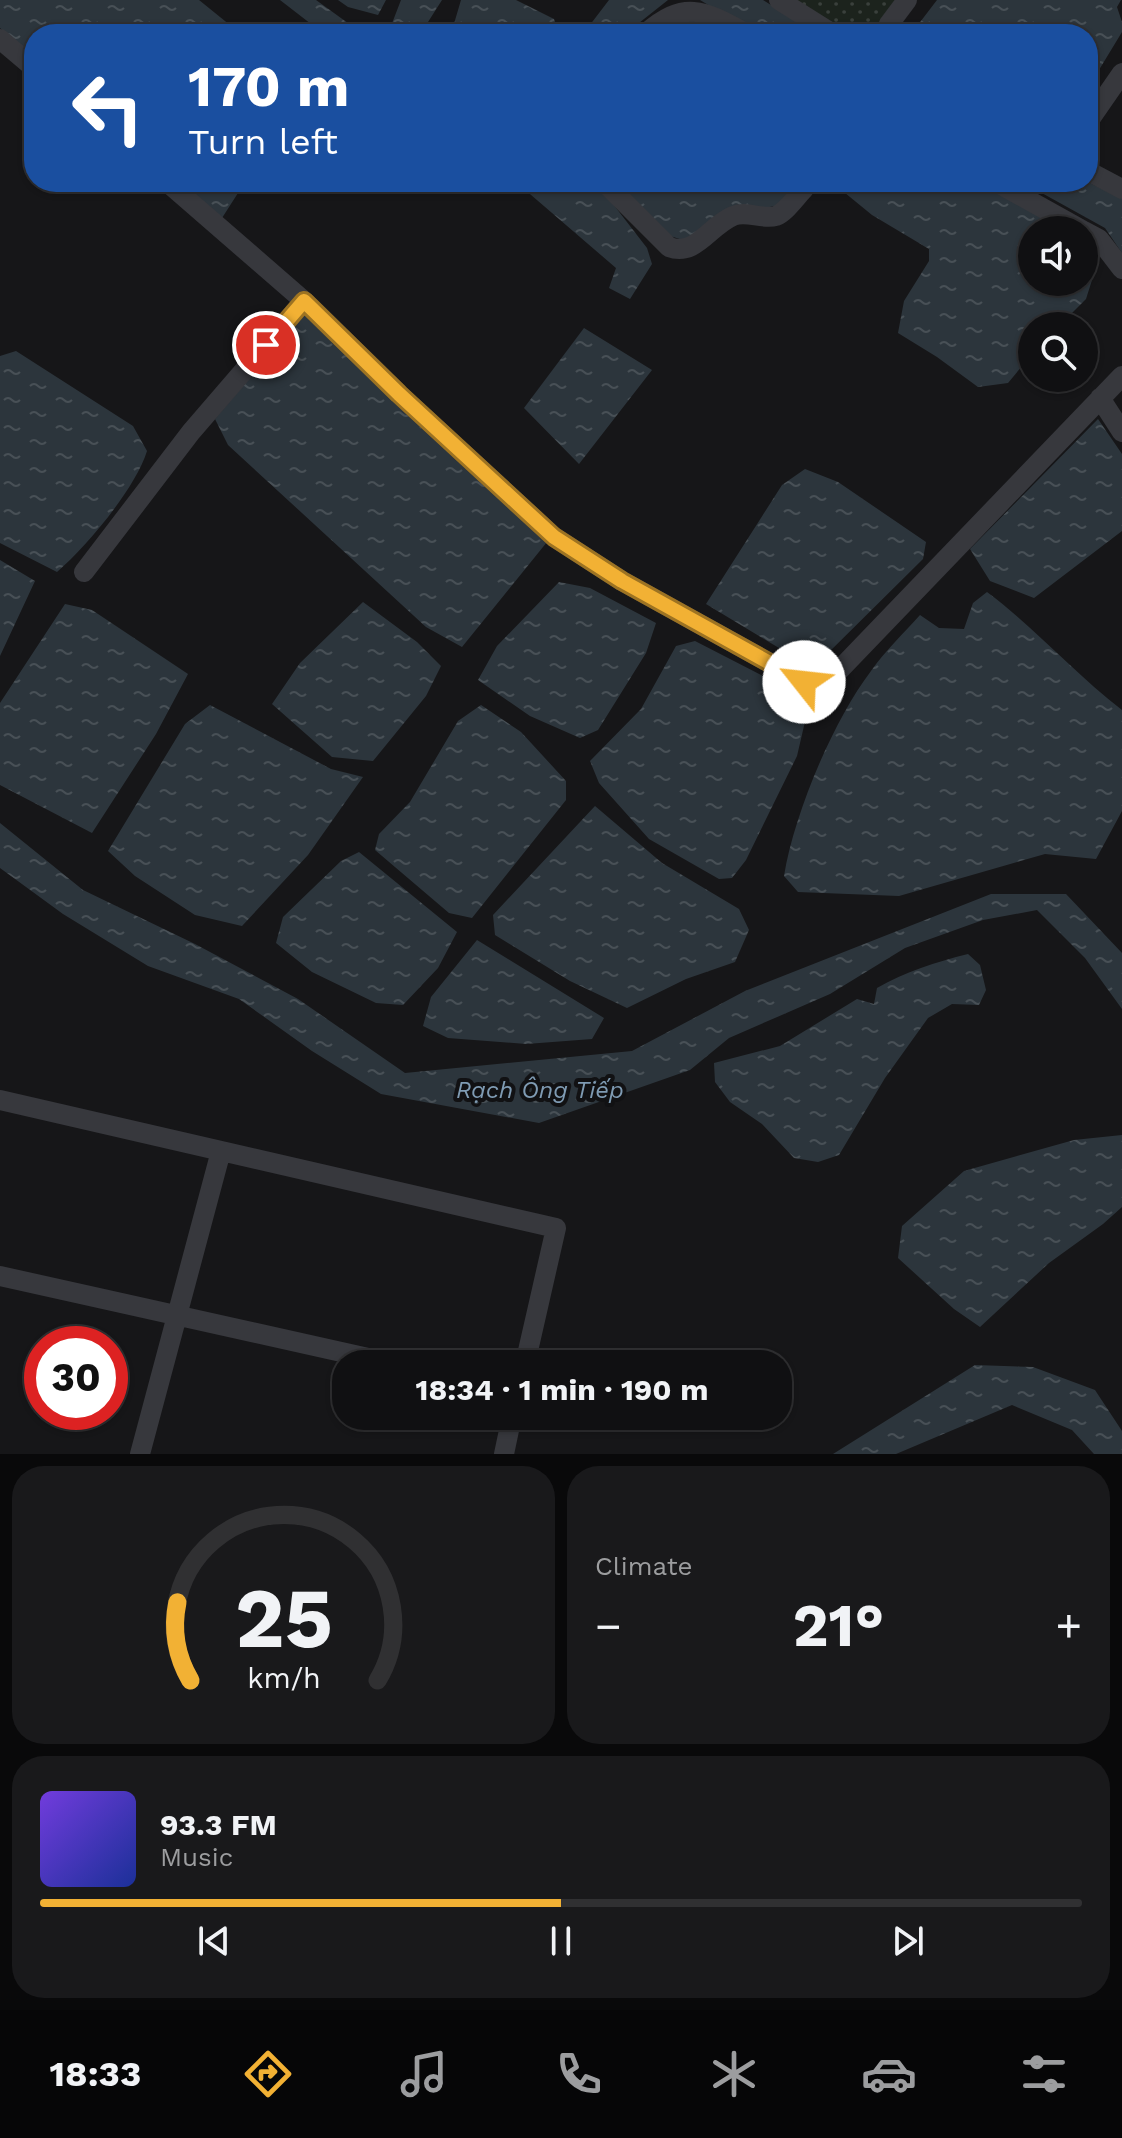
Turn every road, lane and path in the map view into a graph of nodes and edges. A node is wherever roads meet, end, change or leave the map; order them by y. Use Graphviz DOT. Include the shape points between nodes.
graph roads {
  1 [pos="779,0"];
  2 [pos="907,0"];
  3 [pos="653,24"];
  4 [pos="728,24"];
  5 [pos="817,24"];
  6 [pos="889,24"];
  7 [pos="0,39"];
  8 [pos="24,59"];
  9 [pos="1122,73"];
  10 [pos="1098,108"];
  11 [pos="1098,176"];
  12 [pos="1122,189"];
  13 [pos="179,192"];
  14 [pos="614,192"];
  15 [pos="801,192"];
  16 [pos="1014,192"];
  17 [pos="1058,216"];
  18 [pos="1098,238"];
  19 [pos="1122,269"];
  20 [pos="304,301"];
  21 [pos="1122,376"];
  22 [pos="1100,398"];
  23 [pos="1122,432"];
  24 [pos="84,572"];
  25 [pos="0,1100"];
  26 [pos="221,1151"];
  27 [pos="0,1276"];
  28 [pos="177,1316"];
  29 [pos="332,1350"];
  30 [pos="528,1350"];
  31 [pos="509,1430"];
  32 [pos="140,1454"];
  33 [pos="504,1454"];
  1 -- 5 [label="street"];
  2 -- 6 [label="street"];
  3 -- 4 [label="street" via="680,6 700,9"];
  7 -- 8 [label="street"];
  9 -- 10 [label="street"];
  11 -- 12 [label="street"];
  13 -- 20 [label="street"];
  14 -- 15 [label="street" via="679,251 693,247 736,214 779,215"];
  16 -- 17 [label="street"];
  18 -- 19 [label="street"];
  20 -- 22 [label="street" via="554,537 622,581 804,682 823,687"];
  20 -- 24 [label="street" via="191,432"];
  21 -- 22 [label="street"];
  22 -- 23 [label="street"];
  25 -- 26 [label="street"];
  26 -- 28 [label="street"];
  26 -- 30 [label="street" via="556,1228"];
  27 -- 28 [label="street"];
  28 -- 29 [label="street"];
  28 -- 32 [label="street"];
  31 -- 33 [label="street"];
}
